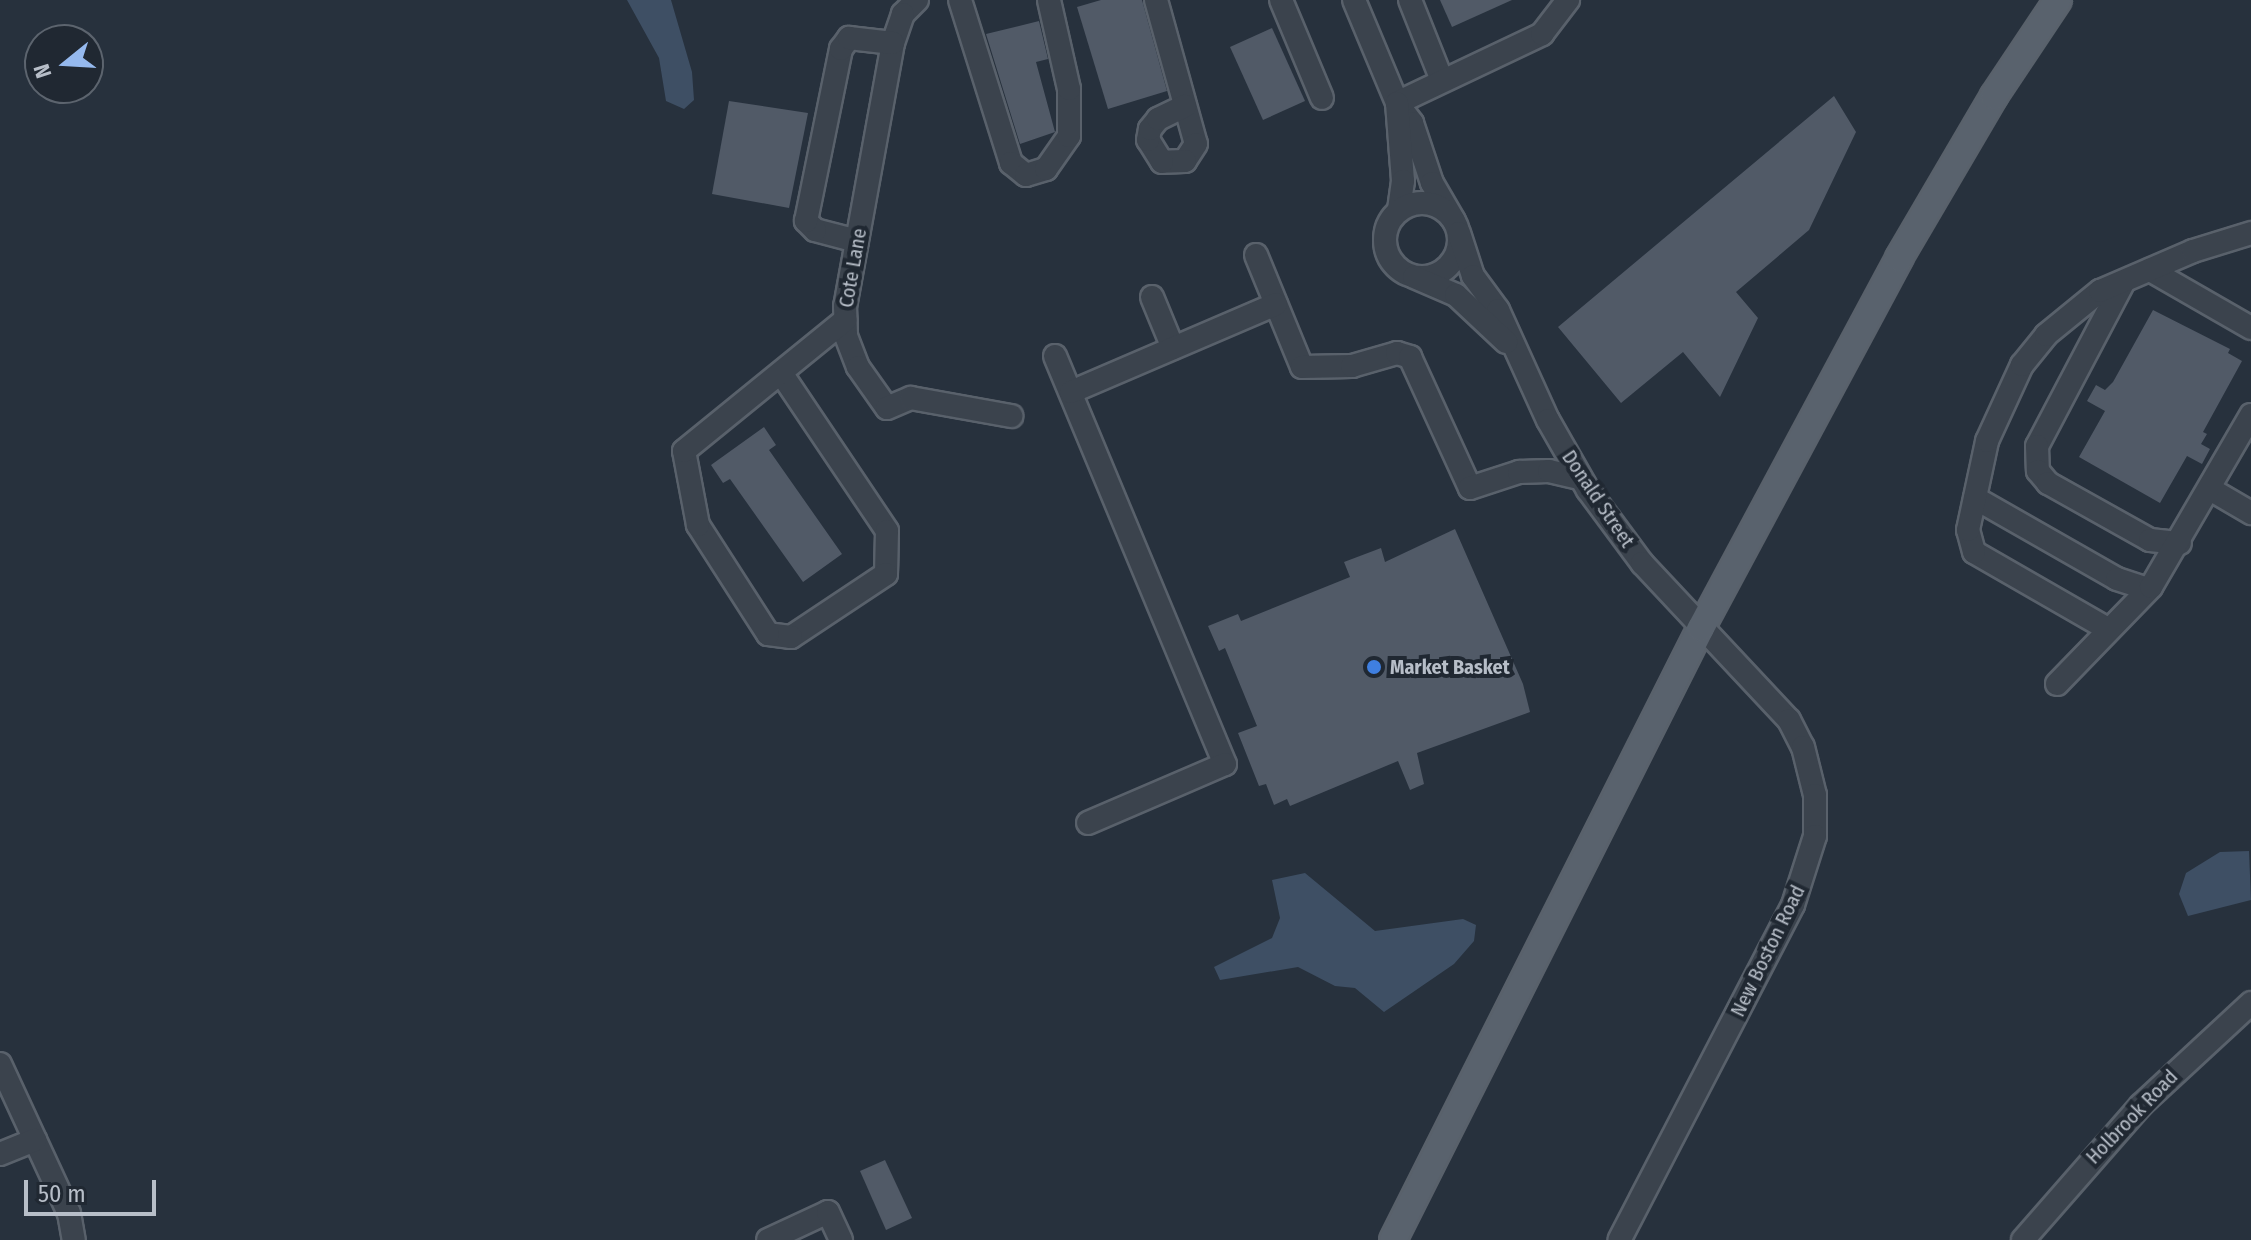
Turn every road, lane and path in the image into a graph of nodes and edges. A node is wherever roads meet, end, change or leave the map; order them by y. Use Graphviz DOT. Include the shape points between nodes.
graph roads {
  1 [pos="917,0"];
  2 [pos="960,0"];
  3 [pos="1049,0"];
  4 [pos="1156,0"];
  5 [pos="1281,0"];
  6 [pos="1354,0"];
  7 [pos="1410,0"];
  8 [pos="1568,0"];
  9 [pos="2058,0"];
  10 [pos="893,43"];
  11 [pos="1441,78"];
  12 [pos="1322,98"];
  13 [pos="1397,103"];
  14 [pos="1185,106"];
  15 [pos="1399,210"];
  16 [pos="1457,227"];
  17 [pos="2251,233"];
  18 [pos="857,241"];
  19 [pos="1256,255"];
  20 [pos="2150,270"];
  21 [pos="1413,277"];
  22 [pos="2123,283"];
  23 [pos="1152,297"];
  24 [pos="1276,304"];
  25 [pos="845,320"];
  26 [pos="2251,328"];
  27 [pos="1173,348"];
  28 [pos="1517,354"];
  29 [pos="1055,356"];
  30 [pos="781,373"];
  31 [pos="1071,392"];
  32 [pos="2251,415"];
  33 [pos="1011,416"];
  34 [pos="1580,478"];
  35 [pos="2210,489"];
  36 [pos="1975,498"];
  37 [pos="2251,513"];
  38 [pos="2180,543"];
  39 [pos="2147,589"];
  40 [pos="1701,628"];
  41 [pos="2106,628"];
  42 [pos="2057,684"];
  43 [pos="1088,823"];
  44 [pos="2251,1003"];
  45 [pos="0,1064"];
  46 [pos="35,1140"];
  47 [pos="0,1154"];
  48 [pos="2034,1235"];
  49 [pos="74,1240"];
  50 [pos="768,1240"];
  51 [pos="841,1240"];
  52 [pos="1393,1240"];
  53 [pos="1619,1240"];
  1 -- 10 [label="street, Cote Lane" via="903,14"];
  2 -- 3 [label="street" via="1011,163 1026,175 1046,169 1069,136 1069,89"];
  4 -- 14 [label="street"];
  5 -- 12 [label="street"];
  6 -- 13 [label="street, Donald Street"];
  7 -- 11 [label="street"];
  8 -- 11 [label="street" via="1542,34"];
  9 -- 40 [label="main road" via="1994,96 1899,258"];
  10 -- 18 [label="street, Cote Lane"];
  10 -- 18 [label="street" via="849,38 841,49 806,221 815,230"];
  11 -- 13 [label="street"];
  13 -- 15 [label="street, Donald Street" via="1403,181"];
  13 -- 16 [label="street, Donald Street" via="1412,123 1424,164"];
  15 -- 16 [label="street" via="1424,202"];
  15 -- 21 [label="street, Donald Street" via="1386,229 1386,253"];
  16 -- 21 [label="street" via="1459,245 1448,267 1426,278"];
  16 -- 28 [label="street, Donald Street" via="1473,276 1498,310"];
  17 -- 20 [label="street"];
  18 -- 25 [label="street, Cote Lane"];
  19 -- 24 [label="street"];
  20 -- 22 [label="street"];
  20 -- 26 [label="street"];
  21 -- 28 [label="street, Donald Street" via="1466,302"];
  22 -- 36 [label="street" via="2100,291 2046,335 2022,365 1987,441"];
  22 -- 38 [label="street" via="2037,446 2038,471 2048,483 2150,540"];
  23 -- 27 [label="street"];
  24 -- 27 [label="street"];
  24 -- 34 [label="street" via="1302,367 1352,366 1397,353 1410,357 1470,488 1519,472"];
  25 -- 30 [label="street"];
  25 -- 33 [label="street, Cote Lane" via="858,367 887,408 911,398"];
  27 -- 31 [label="street"];
  28 -- 34 [label="street, Donald Street"];
  29 -- 31 [label="street"];
  30 -- 30 [label="street" via="684,451 698,525 768,634 791,637 886,574 887,531"];
  31 -- 43 [label="street" via="1225,764"];
  32 -- 35 [label="street"];
  34 -- 40 [label="street, Donald Street" via="1619,536"];
  35 -- 37 [label="street"];
  35 -- 38 [label="street"];
  36 -- 39 [label="street" via="2117,579"];
  36 -- 41 [label="street" via="1968,530 1974,552"];
  38 -- 39 [label="street"];
  39 -- 41 [label="street"];
  40 -- 52 [label="main road"];
  40 -- 53 [label="street, New Boston Road" via="1789,720 1811,772 1815,836 1793,905"];
  41 -- 42 [label="street"];
  44 -- 48 [label="street, Holbrook Road" via="2141,1105"];
  45 -- 46 [label="street"];
  46 -- 47 [label="street"];
  46 -- 49 [label="street" via="69,1213"];
  50 -- 51 [label="street" via="828,1212"];
}
